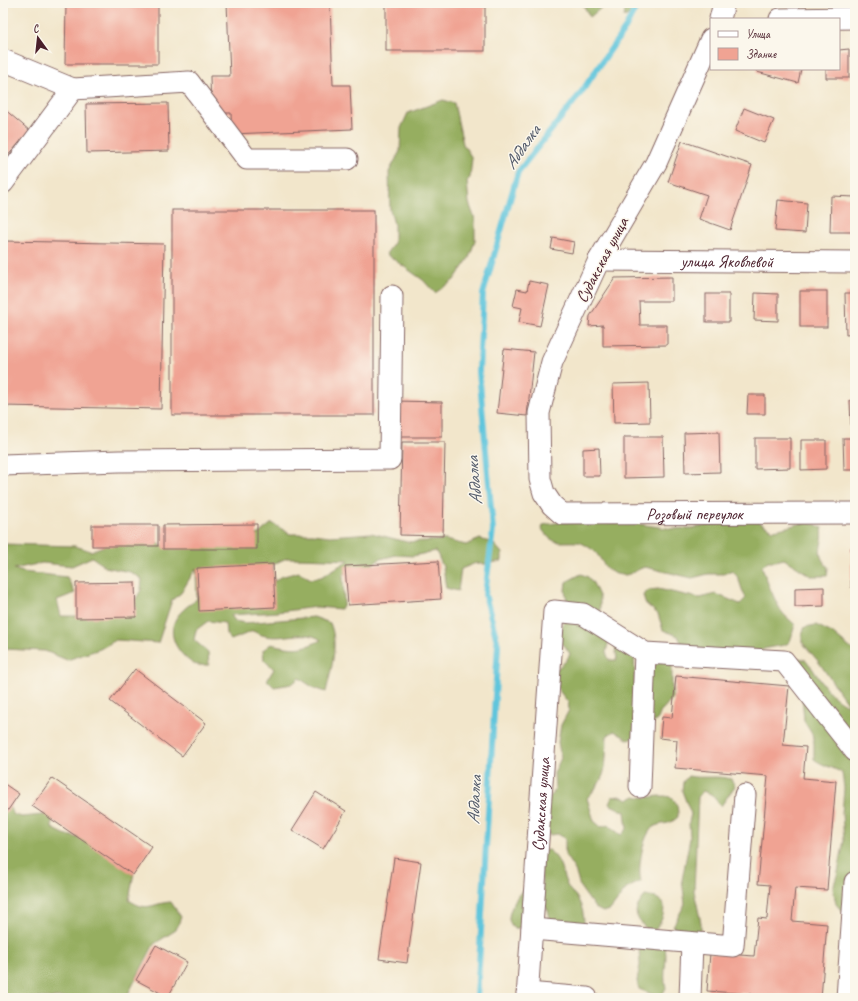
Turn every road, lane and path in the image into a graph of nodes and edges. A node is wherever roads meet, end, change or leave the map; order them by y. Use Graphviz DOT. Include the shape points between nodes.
graph roads {
  1 [pos="724,3"];
  2 [pos="720,18"];
  3 [pos="840,18"];
  4 [pos="855,18"];
  5 [pos="710,41"];
  6 [pos="3,60"];
  7 [pos="73,89"];
  8 [pos="347,159"];
  9 [pos="3,183"];
  10 [pos="599,260"];
  11 [pos="855,262"];
  12 [pos="392,296"];
  13 [pos="3,465"];
  14 [pos="544,493"];
  15 [pos="855,513"];
  16 [pos="646,653"];
  17 [pos="855,751"];
  18 [pos="640,787"];
  19 [pos="745,795"];
  20 [pos="855,882"];
  21 [pos="532,929"];
  22 [pos="692,943"];
  23 [pos="527,996"];
  24 [pos="587,998"];
  25 [pos="690,998"];
  26 [pos="847,998"];
  1 -- 2 [label="street"];
  3 -- 4 [label="street"];
  5 -- 10 [label="street, Судакская улица" via="656,162"];
  6 -- 7 [label="street"];
  7 -- 8 [label="street" via="189,82 246,159"];
  7 -- 9 [label="street"];
  10 -- 11 [label="street, улица Яковлевой"];
  10 -- 14 [label="street, Судакская улица" via="552,362 539,413 540,479"];
  12 -- 13 [label="street" via="390,458"];
  14 -- 15 [label="street, Розовый переулок" via="562,514"];
  16 -- 17 [label="street" via="784,661"];
  16 -- 18 [label="street"];
  16 -- 21 [label="street, Судакская улица" via="583,614 554,611"];
  19 -- 22 [label="street" via="733,946"];
  20 -- 26 [label="street"];
  21 -- 22 [label="street"];
  21 -- 23 [label="street, Судакская улица"];
  22 -- 25 [label="street"];
  23 -- 24 [label="street"];
}
